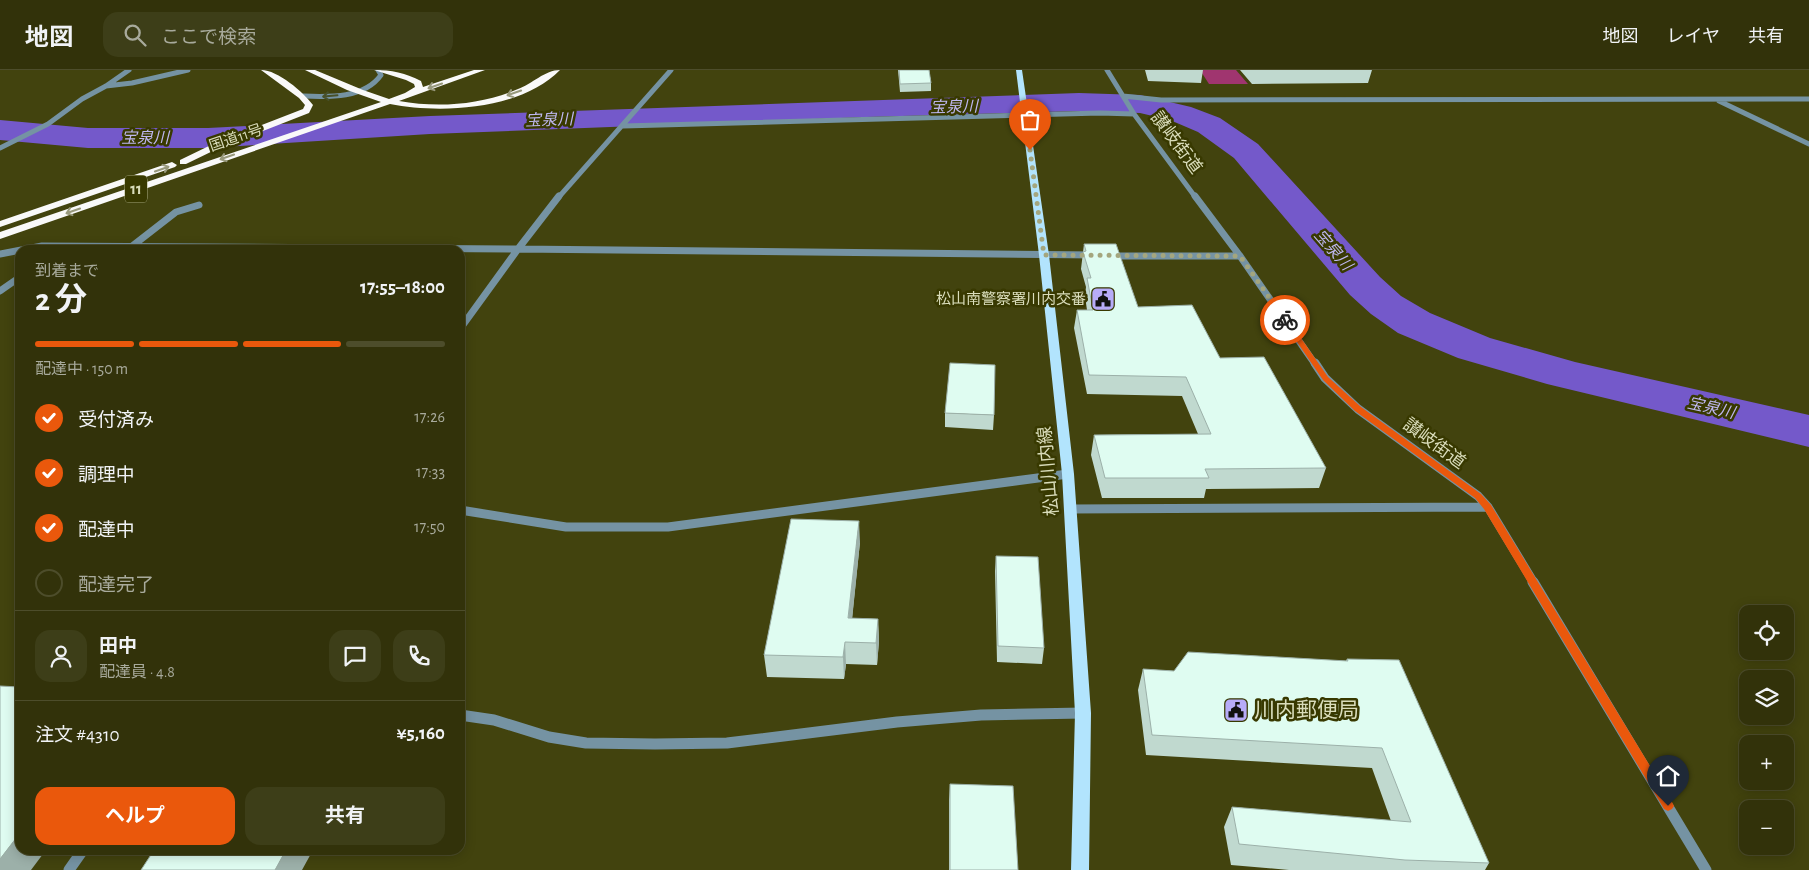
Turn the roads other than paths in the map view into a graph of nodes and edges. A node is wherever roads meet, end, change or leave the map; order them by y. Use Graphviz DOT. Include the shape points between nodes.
graph roads {
  1 [pos="129,70"];
  2 [pos="188,70"];
  3 [pos="265,70"];
  4 [pos="310,70"];
  5 [pos="378,70"];
  6 [pos="456,70"];
  7 [pos="481,70"];
  8 [pos="556,70"];
  9 [pos="671,70"];
  10 [pos="1019,70"];
  11 [pos="1107,70"];
  12 [pos="418,83"];
  13 [pos="106,86"];
  14 [pos="302,96"];
  15 [pos="403,97"];
  16 [pos="1123,97"];
  17 [pos="1809,99"];
  18 [pos="1716,100"];
  19 [pos="1025,109"];
  20 [pos="1134,113"];
  21 [pos="48,124"];
  22 [pos="624,125"];
  23 [pos="17,141"];
  24 [pos="1809,144"];
  25 [pos="0,148"];
  26 [pos="183,162"];
  27 [pos="199,205"];
  28 [pos="0,224"];
  29 [pos="0,236"];
  30 [pos="132,245"];
  31 [pos="465,249"];
  32 [pos="518,249"];
  33 [pos="15,251"];
  34 [pos="0,254"];
  35 [pos="1044,255"];
  36 [pos="1240,256"];
  37 [pos="15,281"];
  38 [pos="0,292"];
  39 [pos="465,322"];
  40 [pos="1068,474"];
  41 [pos="1488,507"];
  42 [pos="1071,509"];
  43 [pos="465,511"];
  44 [pos="1084,713"];
  45 [pos="465,716"];
  46 [pos="80,855"];
  47 [pos="69,870"];
  48 [pos="1080,870"];
  49 [pos="1706,870"];
  1 -- 13 [label="street"];
  2 -- 13 [label="street"];
  3 -- 14 [label="highway"];
  8 -- 4 [label="highway, one-way" via="518,93 439,106 410,106 364,94"];
  5 -- 12 [label="highway"];
  5 -- 14 [label="street, one-way" via="379,79 354,92"];
  6 -- 12 [label="highway, 国道11号 / 11"];
  7 -- 15 [label="highway, 国道11号 / 11, one-way"];
  9 -- 22 [label="street"];
  10 -- 19 [label="main road, 松山川内線"];
  11 -- 16 [label="street, 讃岐街道"];
  12 -- 15 [label="highway" via="419,88"];
  12 -- 26 [label="highway, 国道11号 / 11"];
  13 -- 21 [label="street"];
  14 -- 26 [label="highway" via="309,104 306,110"];
  15 -- 29 [label="highway, 国道11号 / 11, one-way"];
  16 -- 18 [label="street" via="1161,100"];
  16 -- 20 [label="street, 讃岐街道"];
  17 -- 18 [label="street"];
  18 -- 24 [label="street"];
  19 -- 20 [label="street"];
  19 -- 22 [label="street"];
  19 -- 35 [label="main road, 松山川内線"];
  20 -- 36 [label="street, 讃岐街道"];
  21 -- 23 [label="street"];
  22 -- 32 [label="street" via="562,193"];
  23 -- 25 [label="street"];
  28 -- 26 [label="highway, 国道11号 / 11, one-way"];
  27 -- 30 [label="street" via="176,212"];
  31 -- 32 [label="street"];
  32 -- 35 [label="street"];
  32 -- 39 [label="street"];
  33 -- 34 [label="street"];
  35 -- 36 [label="street"];
  35 -- 40 [label="main road, 松山川内線"];
  36 -- 41 [label="street, 讃岐街道" via="1325,378 1358,409 1478,496"];
  37 -- 38 [label="street"];
  40 -- 42 [label="main road, 松山川内線"];
  40 -- 43 [label="street" via="668,527 566,527"];
  41 -- 42 [label="street"];
  41 -- 49 [label="street, 讃岐街道"];
  42 -- 44 [label="main road, 松山川内線"];
  44 -- 45 [label="street" via="981,714 727,743 655,744 586,743"];
  44 -- 48 [label="main road, 松山川内線"];
  46 -- 47 [label="street"];
}
